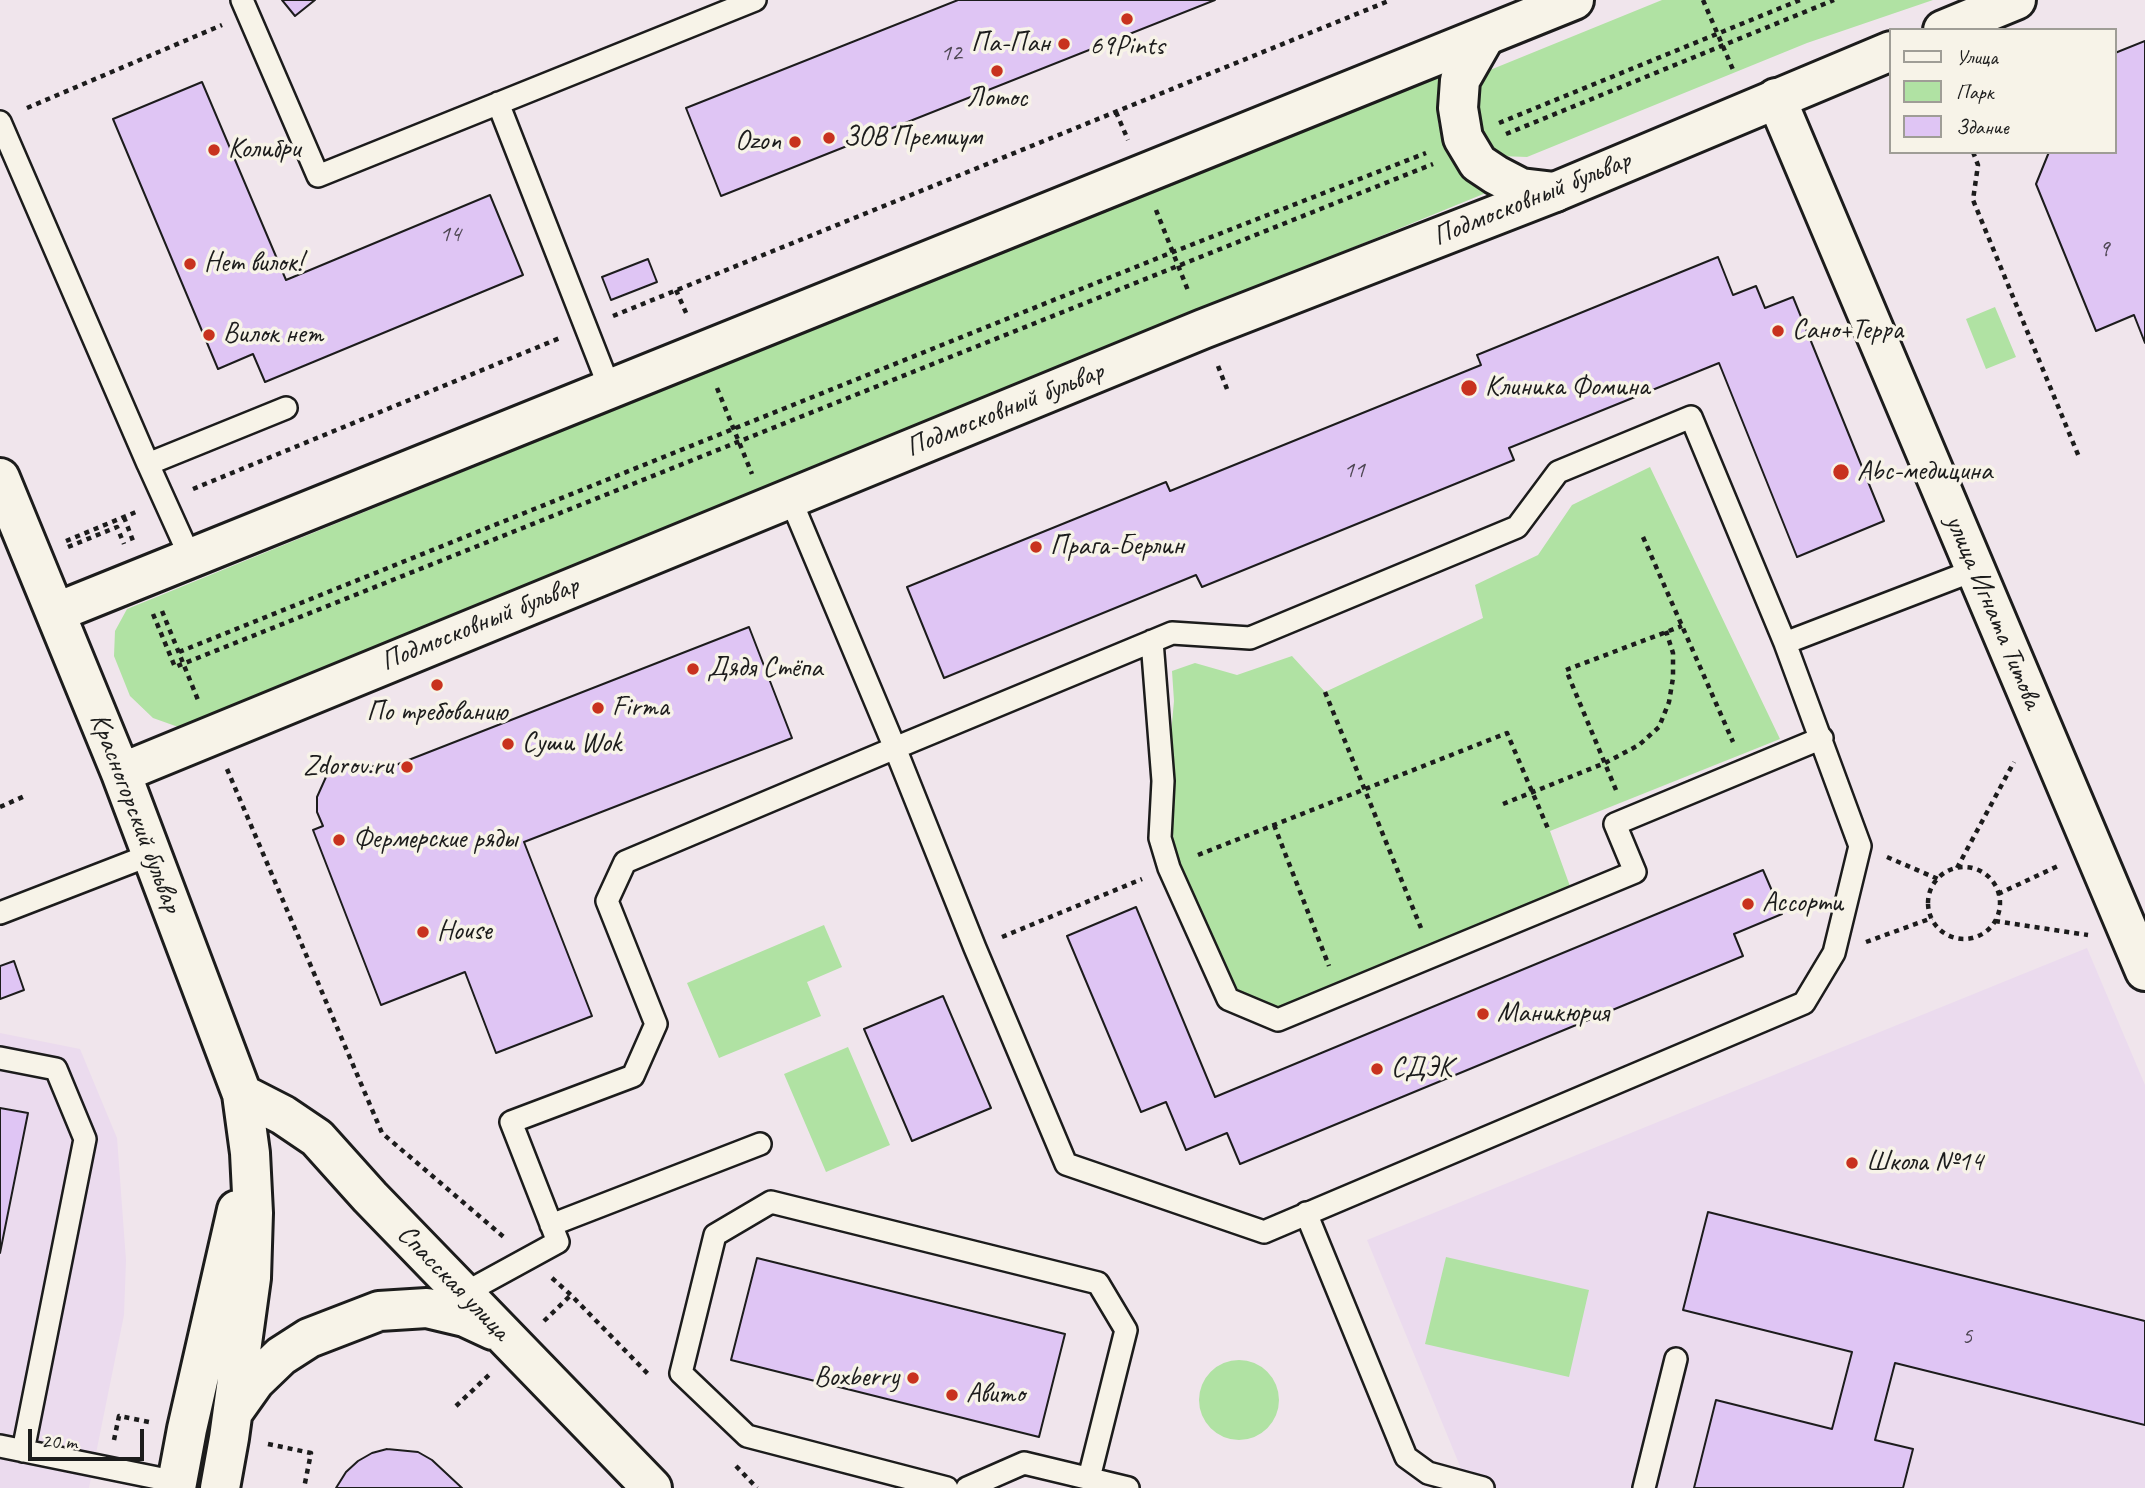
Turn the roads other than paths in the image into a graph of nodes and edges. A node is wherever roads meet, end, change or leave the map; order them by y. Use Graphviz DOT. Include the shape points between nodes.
graph roads {
  1 [pos="755,0"];
  2 [pos="1574,0"];
  3 [pos="2016,0"];
  4 [pos="245,7"];
  5 [pos="1948,28"];
  6 [pos="1484,38"];
  7 [pos="1890,51"];
  8 [pos="1776,98"];
  9 [pos="498,103"];
  10 [pos="0,122"];
  11 [pos="1555,192"];
  12 [pos="610,389"];
  13 [pos="286,408"];
  14 [pos="148,464"];
  15 [pos="0,478"];
  16 [pos="790,498"];
  17 [pos="191,559"];
  18 [pos="1975,570"];
  19 [pos="57,612"];
  20 [pos="1152,641"];
  21 [pos="1785,643"];
  22 [pos="1822,738"];
  23 [pos="895,748"];
  24 [pos="121,773"];
  25 [pos="150,855"];
  26 [pos="0,913"];
  27 [pos="2145,971"];
  28 [pos="0,1058"];
  29 [pos="242,1094"];
  30 [pos="760,1144"];
  31 [pos="250,1153"];
  32 [pos="1306,1213"];
  33 [pos="551,1225"];
  34 [pos="463,1294"];
  35 [pos="520,1332"];
  36 [pos="1676,1359"];
  37 [pos="233,1413"];
  38 [pos="0,1446"];
  39 [pos="23,1451"];
  40 [pos="1088,1478"];
  41 [pos="176,1485"];
  42 [pos="220,1488"];
  43 [pos="652,1488"];
  44 [pos="947,1488"];
  45 [pos="967,1488"];
  46 [pos="1128,1488"];
  47 [pos="1483,1488"];
  48 [pos="1644,1488"];
  1 -- 9 [label="lane"];
  2 -- 6 [label="street"];
  3 -- 5 [label="street"];
  4 -- 9 [label="lane" via="318,176"];
  6 -- 11 [label="street" via="1461,80 1458,108 1466,144 1478,163 1521,188"];
  6 -- 12 [label="street"];
  7 -- 8 [label="street, Подмосковный бульвар"];
  8 -- 11 [label="street, Подмосковный бульвар"];
  8 -- 18 [label="street, улица Игната Титова"];
  9 -- 12 [label="lane"];
  10 -- 14 [label="lane"];
  11 -- 16 [label="street, Подмосковный бульвар" via="1203,329"];
  12 -- 17 [label="street"];
  13 -- 14 [label="lane"];
  14 -- 17 [label="lane"];
  15 -- 19 [label="street, Красногорский бульвар"];
  16 -- 23 [label="lane"];
  16 -- 24 [label="street, Подмосковный бульвар"];
  17 -- 19 [label="street"];
  18 -- 21 [label="lane"];
  18 -- 27 [label="street, улица Игната Титова"];
  19 -- 24 [label="street, Красногорский бульвар"];
  20 -- 21 [label="lane" via="1172,632 1250,638 1517,527 1558,472 1691,417"];
  20 -- 22 [label="lane" via="1163,781 1160,838 1169,868 1228,999 1278,1020 1635,872 1615,824"];
  20 -- 23 [label="lane"];
  21 -- 22 [label="lane"];
  22 -- 32 [label="lane" via="1860,846 1834,953 1804,1003"];
  23 -- 32 [label="lane" via="1066,1164 1264,1231"];
  23 -- 33 [label="lane" via="625,862 607,901 656,1024 633,1076 511,1122"];
  24 -- 25 [label="street, Красногорский бульвар"];
  25 -- 26 [label="lane"];
  25 -- 29 [label="street, Красногорский бульвар"];
  28 -- 39 [label="lane" via="56,1069 85,1139"];
  29 -- 31 [label="street, Красногорский бульвар"];
  29 -- 34 [label="street, Спасская улица" via="317,1138"];
  30 -- 33 [label="lane"];
  31 -- 37 [label="street, Красногорский бульвар" via="251,1278"];
  31 -- 41 [label="street, Красногорский бульвар"];
  32 -- 47 [label="lane" via="1406,1457 1428,1473"];
  33 -- 34 [label="lane" via="558,1242"];
  34 -- 35 [label="street, Спасская улица"];
  35 -- 37 [label="street" via="427,1308 379,1311 309,1338 281,1356 255,1381"];
  35 -- 43 [label="street, Спасская улица"];
  36 -- 48 [label="lane"];
  37 -- 42 [label="street, Красногорский бульвар"];
  38 -- 39 [label="lane"];
  39 -- 41 [label="lane"];
  40 -- 44 [label="lane" via="1126,1329 1098,1283 771,1202 715,1235 681,1373 747,1436"];
  40 -- 45 [label="lane" via="1024,1463"];
  40 -- 46 [label="lane"];
}
